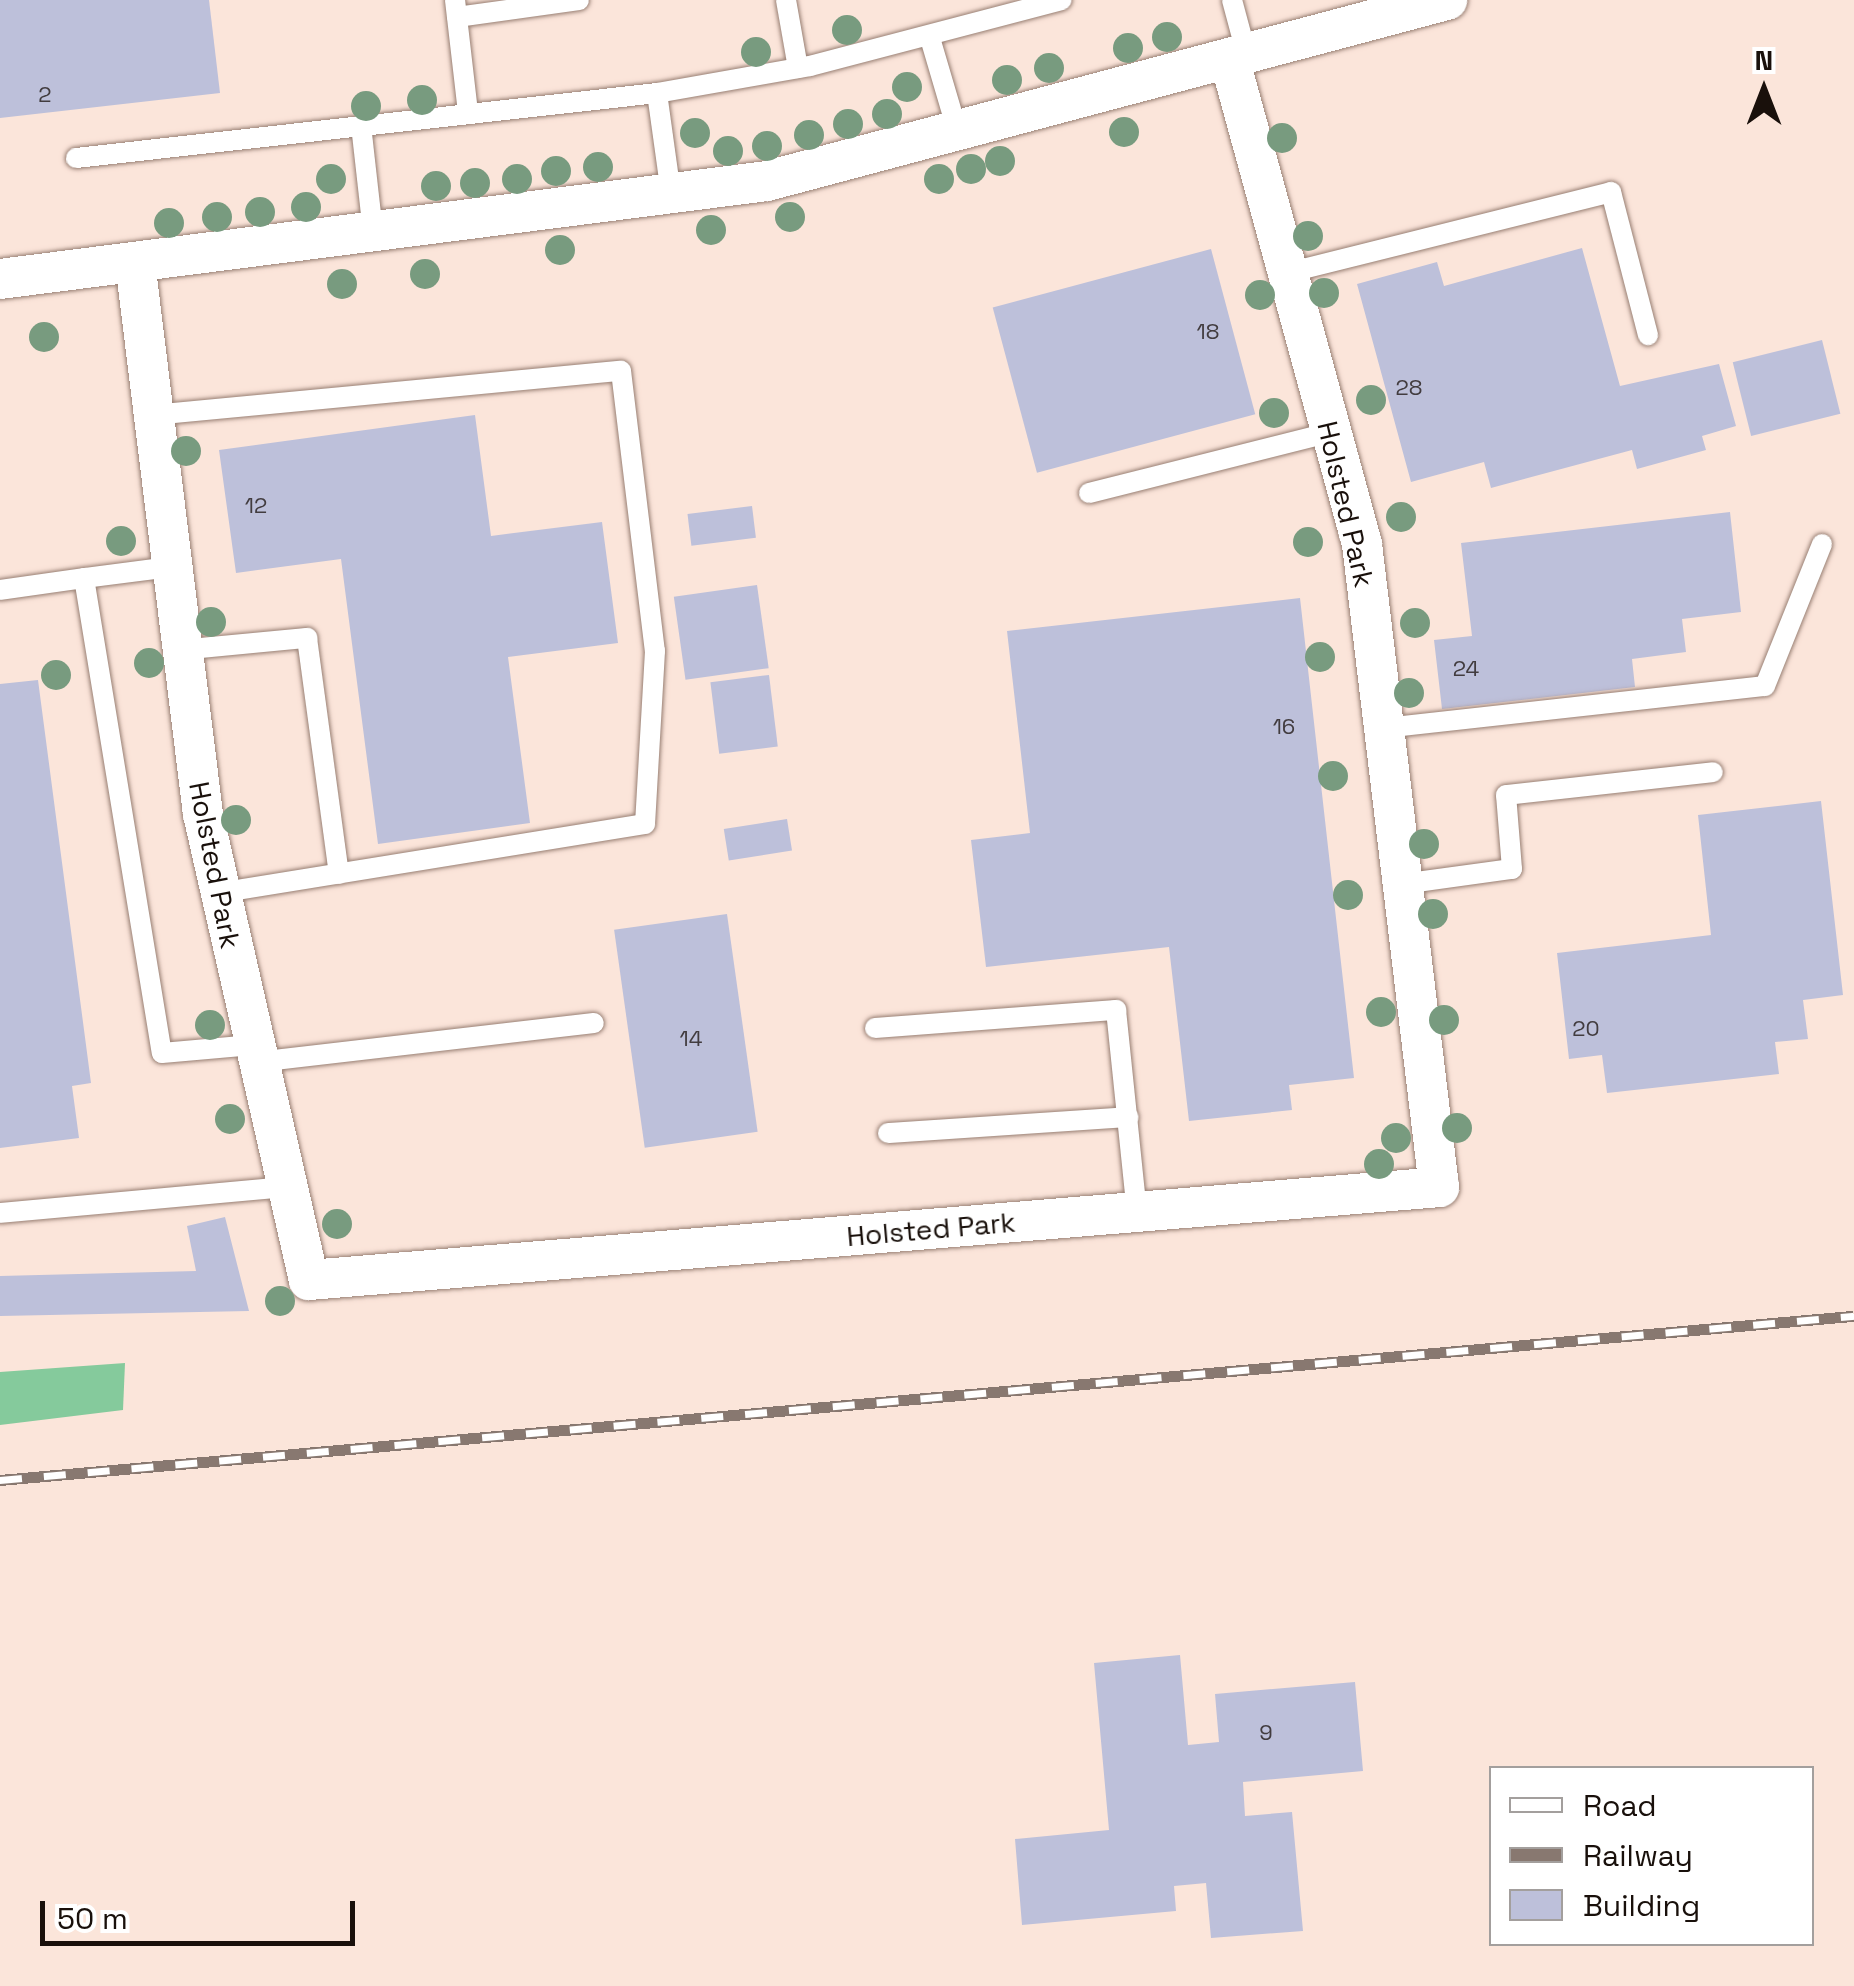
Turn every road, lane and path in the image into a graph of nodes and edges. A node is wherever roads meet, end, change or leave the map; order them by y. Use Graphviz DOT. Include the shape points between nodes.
graph roads {
  1 [pos="579,0"];
  2 [pos="786,0"];
  3 [pos="1062,0"];
  4 [pos="1232,0"];
  5 [pos="1447,0"];
  6 [pos="456,8"];
  7 [pos="930,38"];
  8 [pos="1238,59"];
  9 [pos="798,68"];
  10 [pos="657,93"];
  11 [pos="468,112"];
  12 [pos="360,125"];
  13 [pos="958,132"];
  14 [pos="76,158"];
  15 [pos="671,194"];
  16 [pos="373,232"];
  17 [pos="135,262"];
  18 [pos="1287,273"];
  19 [pos="0,279"];
  20 [pos="1648,335"];
  21 [pos="152,416"];
  22 [pos="1331,432"];
  23 [pos="1089,493"];
  24 [pos="1822,544"];
  25 [pos="170,567"];
  26 [pos="84,578"];
  27 [pos="0,590"];
  28 [pos="179,650"];
  29 [pos="1384,728"];
  30 [pos="1713,772"];
  31 [pos="340,874"];
  32 [pos="1402,884"];
  33 [pos="217,893"];
  34 [pos="594,1023"];
  35 [pos="874,1028"];
  36 [pos="255,1053"];
  37 [pos="1128,1117"];
  38 [pos="888,1133"];
  39 [pos="287,1188"];
  40 [pos="1137,1212"];
  41 [pos="0,1214"];
  1 -- 6 [label="lane"];
  2 -- 9 [label="lane"];
  3 -- 7 [label="lane"];
  4 -- 8 [label="lane"];
  5 -- 8 [label="street"];
  6 -- 11 [label="lane"];
  7 -- 9 [label="lane"];
  7 -- 13 [label="lane"];
  8 -- 13 [label="street"];
  8 -- 18 [label="street, Holsted Park"];
  9 -- 10 [label="lane"];
  10 -- 11 [label="lane"];
  10 -- 15 [label="lane"];
  11 -- 12 [label="lane"];
  12 -- 14 [label="lane"];
  12 -- 16 [label="lane"];
  13 -- 15 [label="street" via="767,182"];
  15 -- 16 [label="street"];
  16 -- 17 [label="street"];
  17 -- 19 [label="street"];
  17 -- 21 [label="street, Holsted Park"];
  18 -- 20 [label="lane" via="1610,192"];
  18 -- 22 [label="street, Holsted Park"];
  21 -- 25 [label="street, Holsted Park"];
  21 -- 31 [label="lane" via="621,371 656,651 645,824"];
  22 -- 23 [label="lane"];
  22 -- 29 [label="street, Holsted Park" via="1362,544"];
  24 -- 29 [label="lane" via="1764,686"];
  25 -- 26 [label="lane"];
  25 -- 28 [label="street, Holsted Park"];
  26 -- 27 [label="lane"];
  26 -- 36 [label="lane" via="162,1053"];
  28 -- 31 [label="lane" via="307,638"];
  28 -- 33 [label="street, Holsted Park"];
  29 -- 32 [label="street, Holsted Park"];
  30 -- 32 [label="lane" via="1506,795 1512,869"];
  31 -- 33 [label="lane"];
  32 -- 40 [label="street, Holsted Park" via="1439,1188"];
  33 -- 36 [label="street, Holsted Park"];
  34 -- 36 [label="lane"];
  35 -- 37 [label="lane" via="1116,1010"];
  36 -- 39 [label="street, Holsted Park"];
  37 -- 38 [label="lane"];
  37 -- 40 [label="lane"];
  39 -- 40 [label="street, Holsted Park" via="310,1280"];
  39 -- 41 [label="lane"];
}
